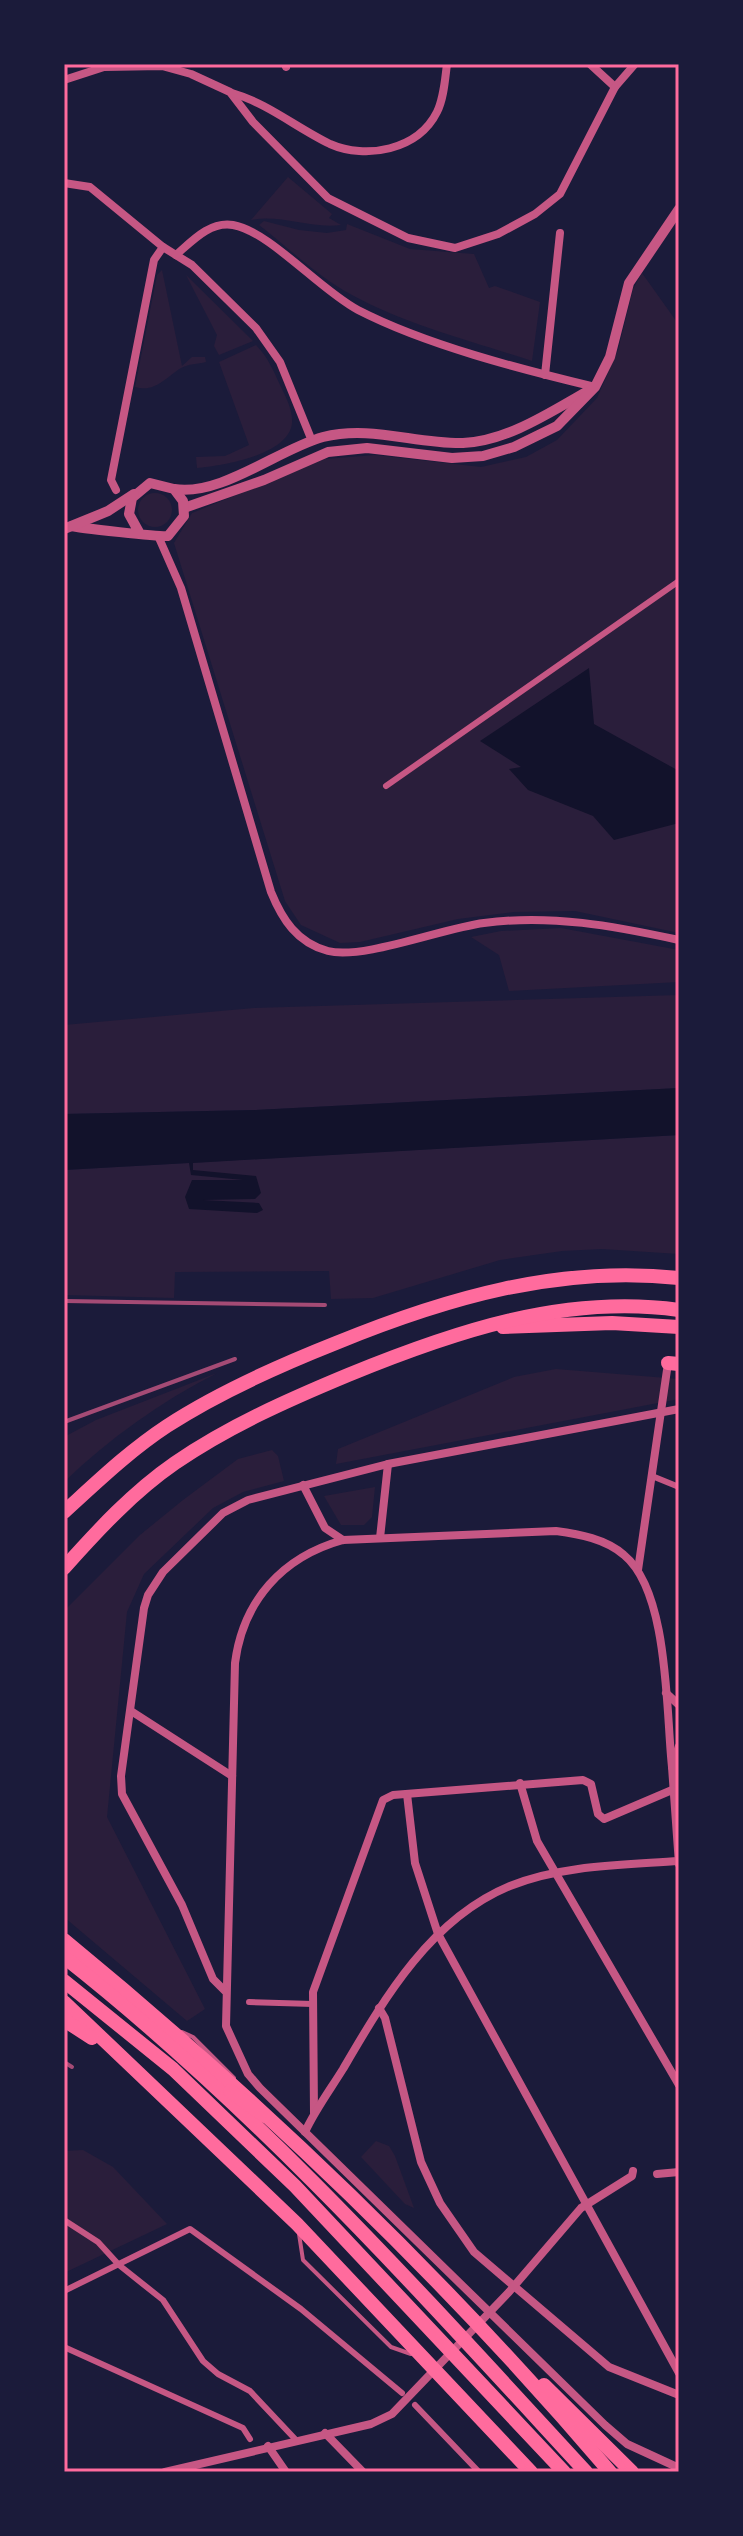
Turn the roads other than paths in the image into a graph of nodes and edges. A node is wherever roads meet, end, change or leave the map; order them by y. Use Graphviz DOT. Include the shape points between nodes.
graph roads {
  1 [pos="447,64"];
  2 [pos="590,64"];
  3 [pos="635,64"];
  4 [pos="64,80"];
  5 [pos="615,87"];
  6 [pos="230,92"];
  7 [pos="64,183"];
  8 [pos="679,209"];
  9 [pos="560,233"];
  10 [pos="163,247"];
  11 [pos="176,255"];
  12 [pos="545,375"];
  13 [pos="595,387"];
  14 [pos="312,441"];
  15 [pos="174,489"];
  16 [pos="116,490"];
  17 [pos="136,493"];
  18 [pos="184,508"];
  19 [pos="68,528"];
  20 [pos="140,534"];
  21 [pos="159,538"];
  22 [pos="679,581"];
  23 [pos="386,786"];
  24 [pos="679,940"];
  25 [pos="679,1278"];
  26 [pos="679,1310"];
  27 [pos="486,1326"];
  28 [pos="679,1327"];
  29 [pos="674,1364"];
  30 [pos="679,1409"];
  31 [pos="662,1410"];
  32 [pos="388,1464"];
  33 [pos="652,1476"];
  34 [pos="303,1485"];
  35 [pos="679,1487"];
  36 [pos="64,1512"];
  37 [pos="380,1538"];
  38 [pos="343,1540"];
  39 [pos="64,1568"];
  40 [pos="637,1571"];
  41 [pos="665,1692"];
  42 [pos="679,1705"];
  43 [pos="131,1711"];
  44 [pos="679,1746"];
  45 [pos="672,1767"];
  46 [pos="232,1776"];
  47 [pos="520,1783"];
  48 [pos="672,1790"];
  49 [pos="407,1794"];
  50 [pos="679,1862"];
  51 [pos="556,1873"];
  52 [pos="438,1934"];
  53 [pos="64,1940"];
  54 [pos="64,1957"];
  55 [pos="225,1963"];
  56 [pos="209,1967"];
  57 [pos="64,1981"];
  58 [pos="225,1992"];
  59 [pos="64,2002"];
  60 [pos="249,2002"];
  61 [pos="313,2004"];
  62 [pos="379,2008"];
  63 [pos="64,2020"];
  64 [pos="180,2054"];
  65 [pos="119,2056"];
  66 [pos="679,2085"];
  67 [pos="314,2113"];
  68 [pos="265,2116"];
  69 [pos="305,2132"];
  70 [pos="659,2172"];
  71 [pos="679,2172"];
  72 [pos="633,2174"];
  73 [pos="584,2205"];
  74 [pos="64,2220"];
  75 [pos="119,2265"];
  76 [pos="513,2288"];
  77 [pos="64,2291"];
  78 [pos="495,2344"];
  79 [pos="64,2347"];
  80 [pos="679,2373"];
  81 [pos="678,2393"];
  82 [pos="408,2399"];
  83 [pos="325,2433"];
  84 [pos="250,2439"];
  85 [pos="296,2440"];
  86 [pos="268,2446"];
  87 [pos="679,2468"];
  88 [pos="165,2472"];
  89 [pos="286,2472"];
  90 [pos="363,2472"];
  91 [pos="479,2472"];
  92 [pos="531,2472"];
  93 [pos="564,2472"];
  94 [pos="586,2472"];
  95 [pos="610,2472"];
  96 [pos="632,2472"];
  1 -- 6 [label="street" via="437,112 410,141 384,150 352,151 333,145"];
  2 -- 5 [label="street"];
  3 -- 5 [label="street"];
  4 -- 6 [label="street" via="104,67 162,66"];
  5 -- 6 [label="street" via="560,194 498,234 455,248 408,238 328,198"];
  7 -- 10 [label="street" via="90,187"];
  8 -- 13 [label="street" via="629,283 610,357"];
  9 -- 12 [label="street"];
  10 -- 11 [label="street"];
  10 -- 16 [label="street" via="154,260 120,427 111,480"];
  11 -- 12 [label="street" via="216,225 251,230 326,291 373,317"];
  11 -- 14 [label="street" via="270,345"];
  12 -- 13 [label="street"];
  13 -- 14 [label="street" via="527,424 473,442 374,432"];
  13 -- 18 [label="street" via="557,426 497,453 452,458 383,448 340,449"];
  14 -- 15 [label="street" via="205,486"];
  15 -- 17 [label="street" via="150,483"];
  15 -- 18 [label="street"];
  17 -- 19 [label="street"];
  17 -- 20 [label="street" via="129,514"];
  18 -- 21 [label="street" via="181,524"];
  19 -- 20 [label="street"];
  20 -- 21 [label="street"];
  21 -- 24 [label="street" via="181,588 271,892 292,931 329,952 352,953 467,926 523,920 575,920"];
  22 -- 23 [label="street"];
  25 -- 36 [label="highway" via="616,1274 544,1280 385,1323 293,1360 188,1413 128,1455"];
  26 -- 27 [label="highway" via="587,1307"];
  27 -- 28 [label="highway"];
  27 -- 39 [label="highway" via="408,1351 233,1427 145,1486"];
  29 -- 31 [label="street"];
  30 -- 31 [label="street"];
  31 -- 32 [label="street"];
  31 -- 33 [label="street"];
  32 -- 34 [label="street"];
  32 -- 37 [label="street"];
  33 -- 35 [label="street"];
  33 -- 40 [label="street"];
  34 -- 38 [label="street" via="325,1528"];
  34 -- 43 [label="street" via="223,1513 154,1584 144,1608"];
  37 -- 38 [label="street"];
  37 -- 40 [label="street" via="556,1531 609,1546"];
  38 -- 46 [label="street" via="294,1561 270,1582 241,1629"];
  40 -- 41 [label="street" via="660,1627"];
  41 -- 42 [label="street"];
  41 -- 45 [label="street"];
  43 -- 46 [label="street"];
  43 -- 56 [label="street" via="122,1794"];
  44 -- 45 [label="street"];
  45 -- 48 [label="street"];
  46 -- 55 [label="street"];
  47 -- 48 [label="street" via="588,1781 604,1819"];
  47 -- 49 [label="street"];
  47 -- 51 [label="street" via="535,1837"];
  48 -- 50 [label="street"];
  49 -- 52 [label="street" via="415,1863"];
  49 -- 61 [label="street" via="383,1800 377,1810 317,1976"];
  50 -- 51 [label="street"];
  51 -- 52 [label="street" via="497,1892"];
  51 -- 66 [label="street"];
  52 -- 62 [label="street"];
  52 -- 73 [label="street"];
  53 -- 68 [label="highway"];
  54 -- 64 [label="highway"];
  55 -- 56 [label="street"];
  55 -- 58 [label="street"];
  56 -- 58 [label="street"];
  57 -- 93 [label="highway" via="173,2069 295,2186"];
  58 -- 69 [label="street" via="228,2036 253,2081"];
  59 -- 65 [label="highway"];
  60 -- 61 [label="street"];
  61 -- 67 [label="street"];
  62 -- 67 [label="street"];
  62 -- 76 [label="street" via="431,2186 474,2252"];
  63 -- 65 [label="highway"];
  64 -- 68 [label="highway"];
  64 -- 94 [label="highway" via="343,2212"];
  65 -- 92 [label="highway" via="297,2224"];
  67 -- 69 [label="street"];
  68 -- 78 [label="highway"];
  69 -- 87 [label="street" via="605,2425 627,2444"];
  70 -- 71 [label="street"];
  72 -- 73 [label="street"];
  73 -- 76 [label="street"];
  73 -- 80 [label="street"];
  74 -- 75 [label="street" via="98,2242"];
  75 -- 77 [label="street"];
  75 -- 82 [label="street" via="190,2229 301,2309"];
  75 -- 85 [label="street" via="163,2300 203,2361 250,2391"];
  76 -- 81 [label="street" via="609,2367"];
  76 -- 82 [label="street"];
  78 -- 95 [label="highway"];
  78 -- 96 [label="highway" via="558,2397"];
  79 -- 84 [label="street" via="243,2428"];
  82 -- 83 [label="street" via="371,2424"];
  82 -- 91 [label="street"];
  83 -- 85 [label="street"];
  83 -- 90 [label="street"];
  85 -- 86 [label="street"];
  86 -- 88 [label="street"];
  86 -- 89 [label="street"];
}
